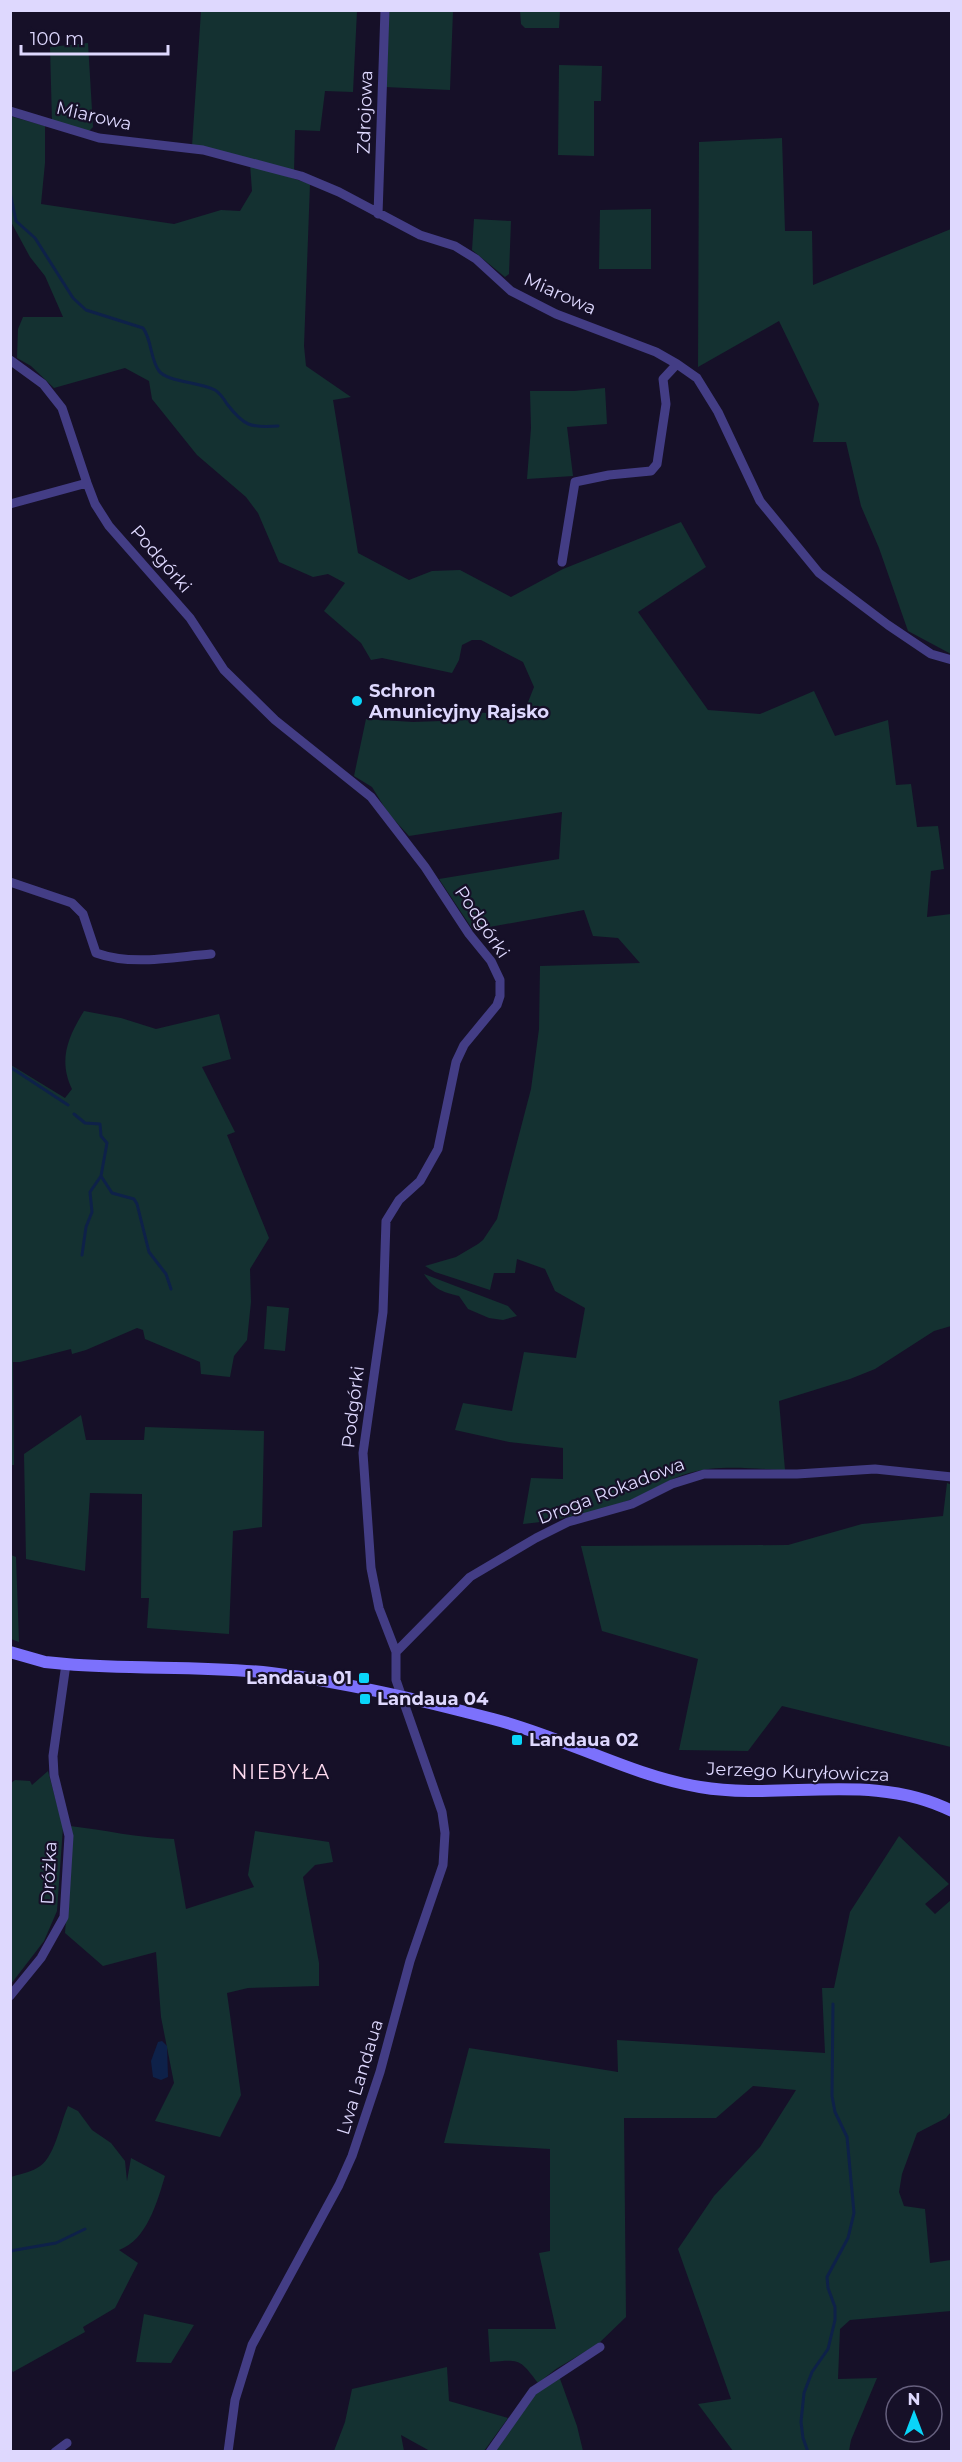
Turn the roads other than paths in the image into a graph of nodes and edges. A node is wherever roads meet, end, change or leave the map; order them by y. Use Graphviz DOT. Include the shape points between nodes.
graph roads {
  1 [pos="385,10"];
  2 [pos="10,111"];
  3 [pos="378,214"];
  4 [pos="10,360"];
  5 [pos="676,364"];
  6 [pos="87,483"];
  7 [pos="10,504"];
  8 [pos="562,562"];
  9 [pos="951,660"];
  10 [pos="10,882"];
  11 [pos="211,954"];
  12 [pos="951,1477"];
  13 [pos="10,1652"];
  14 [pos="396,1652"];
  15 [pos="66,1665"];
  16 [pos="402,1698"];
  17 [pos="951,1811"];
  18 [pos="10,1996"];
  19 [pos="600,2347"];
  20 [pos="67,2443"];
  21 [pos="55,2451"];
  22 [pos="228,2451"];
  23 [pos="490,2451"];
  1 -- 3 [label="street, Zdrojowa"];
  2 -- 3 [label="street, Miarowa" via="99,138 203,150 301,176"];
  3 -- 5 [label="street, Miarowa" via="420,235 455,246 476,259 511,291 556,314 656,352"];
  4 -- 6 [label="street, Podgórki" via="43,384 62,408"];
  5 -- 8 [label="street" via="663,379 666,404 657,464 651,471 575,482"];
  5 -- 9 [label="street, Miarowa" via="697,378 718,412 760,501 819,573 931,654"];
  6 -- 7 [label="street"];
  6 -- 14 [label="street, Podgórki" via="109,526 190,618 224,670 274,720 371,797 425,867 500,980 497,1005 464,1045 456,1062 438,1149 420,1181 399,1200 386,1221 383,1312 363,1454 371,1568 379,1608"];
  10 -- 11 [label="street" via="72,903 83,914 96,953 112,959"];
  12 -- 14 [label="street, Droga Rokadowa" via="857,1469 693,1477 632,1504 568,1522 470,1577"];
  13 -- 15 [label="street, Jerzego Kuryłowicza"];
  14 -- 16 [label="street, Podgórki" via="396,1680"];
  15 -- 16 [label="street, Jerzego Kuryłowicza" via="269,1673"];
  15 -- 18 [label="street, Dróżka" via="53,1756 58,1798 69,1836 64,1917 41,1958"];
  16 -- 17 [label="street, Jerzego Kuryłowicza" via="496,1720 682,1784 738,1790 874,1790 919,1798"];
  16 -- 22 [label="street, Lwa Landaua" via="442,1812 443,1865 352,2156 252,2345 235,2400"];
  19 -- 23 [label="street" via="533,2391"];
  20 -- 21 [label="street"];
}
